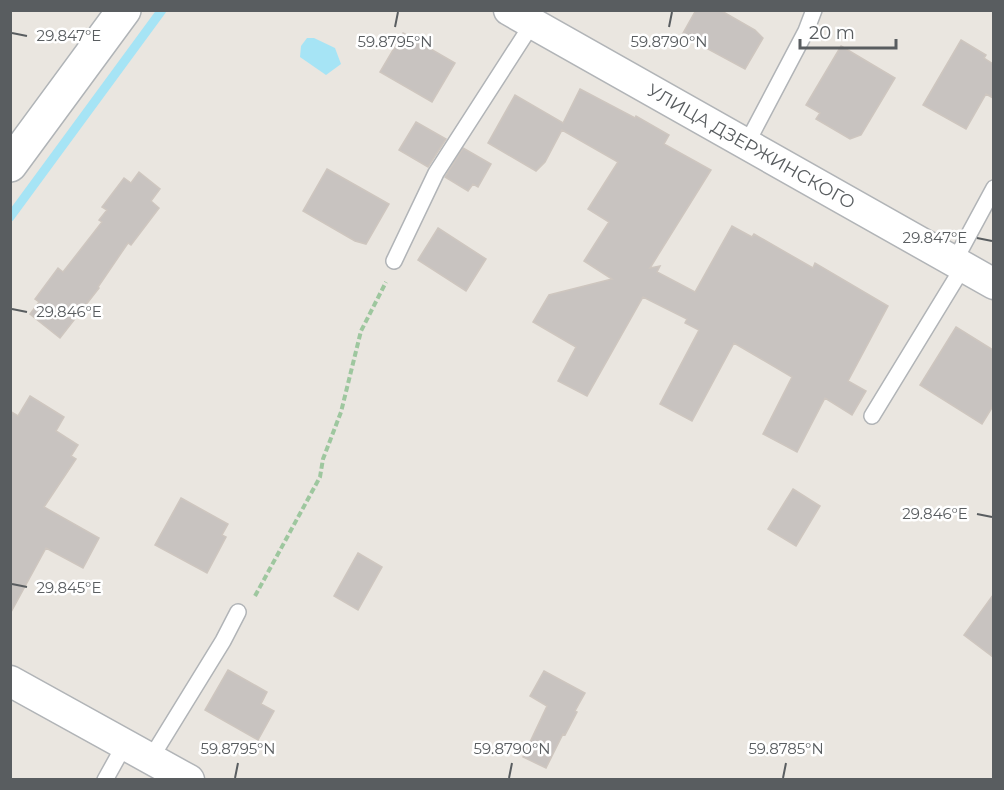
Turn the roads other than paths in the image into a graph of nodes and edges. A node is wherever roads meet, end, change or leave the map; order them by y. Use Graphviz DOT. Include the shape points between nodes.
graph roads {
  1 [pos="124,10"];
  2 [pos="814,10"];
  3 [pos="523,16"];
  4 [pos="747,142"];
  5 [pos="10,165"];
  6 [pos="993,188"];
  7 [pos="394,261"];
  8 [pos="959,264"];
  9 [pos="993,284"];
  10 [pos="872,416"];
  11 [pos="238,612"];
  12 [pos="10,681"];
  13 [pos="138,751"];
  14 [pos="105,780"];
  15 [pos="189,780"];
  1 -- 5 [label="street"];
  2 -- 4 [label="lane"];
  3 -- 4 [label="street, УЛИЦА ДЗЕРЖИНСКОГО"];
  3 -- 7 [label="lane" via="436,173"];
  4 -- 8 [label="street, УЛИЦА ДЗЕРЖИНСКОГО"];
  6 -- 8 [label="lane"];
  8 -- 9 [label="street, УЛИЦА ДЗЕРЖИНСКОГО"];
  8 -- 10 [label="lane"];
  11 -- 13 [label="lane" via="223,641"];
  12 -- 13 [label="street"];
  13 -- 14 [label="lane"];
  13 -- 15 [label="street"];
}
